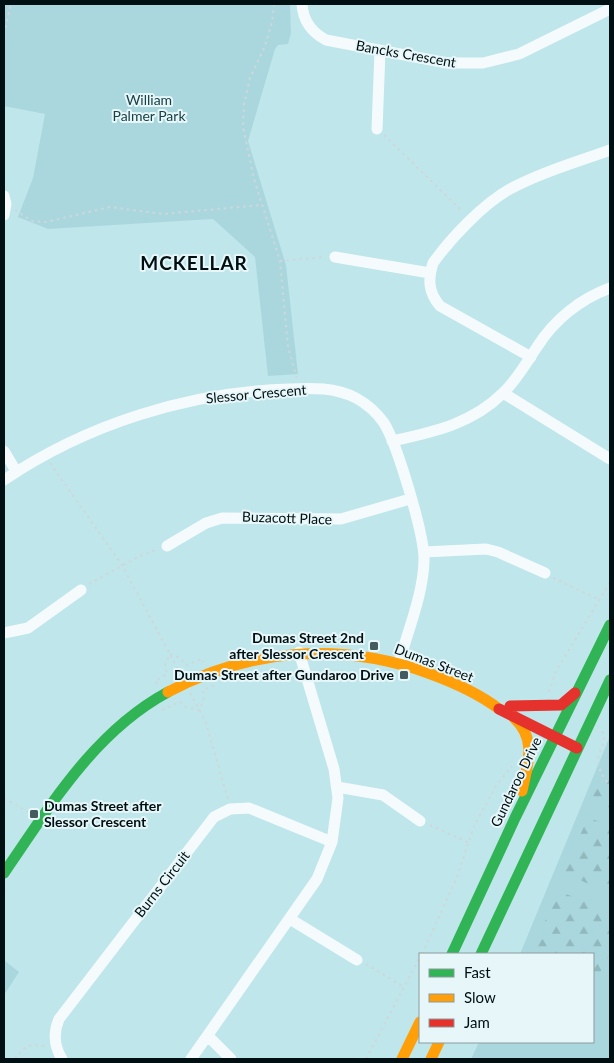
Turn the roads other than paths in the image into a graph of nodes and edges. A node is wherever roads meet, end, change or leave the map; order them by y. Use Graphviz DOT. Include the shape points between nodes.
graph roads {
  1 [pos="302,4"];
  2 [pos="610,9"];
  3 [pos="380,51"];
  4 [pos="377,129"];
  5 [pos="610,150"];
  6 [pos="335,257"];
  7 [pos="430,274"];
  8 [pos="610,288"];
  9 [pos="530,357"];
  10 [pos="503,393"];
  11 [pos="392,441"];
  12 [pos="4,451"];
  13 [pos="610,459"];
  14 [pos="16,471"];
  15 [pos="4,480"];
  16 [pos="410,499"];
  17 [pos="167,546"];
  18 [pos="424,552"];
  19 [pos="545,573"];
  20 [pos="81,590"];
  21 [pos="610,625"];
  22 [pos="4,633"];
  23 [pos="299,652"];
  24 [pos="398,664"];
  25 [pos="610,680"];
  26 [pos="577,691"];
  27 [pos="492,703"];
  28 [pos="510,706"];
  29 [pos="514,718"];
  30 [pos="557,733"];
  31 [pos="579,743"];
  32 [pos="337,787"];
  33 [pos="515,818"];
  34 [pos="420,821"];
  35 [pos="332,842"];
  36 [pos="4,873"];
  37 [pos="290,918"];
  38 [pos="452,953"];
  39 [pos="481,953"];
  40 [pos="357,960"];
  41 [pos="419,1024"];
  42 [pos="208,1036"];
  43 [pos="439,1043"];
  44 [pos="62,1059"];
  45 [pos="191,1059"];
  46 [pos="231,1059"];
  47 [pos="402,1059"];
  48 [pos="431,1059"];
  1 -- 3 [label="street, Bancks Crescent" via="307,24 320,37"];
  2 -- 3 [label="street, Bancks Crescent" via="524,51 495,61 447,63"];
  3 -- 4 [label="street"];
  5 -- 7 [label="street" via="511,189 472,220 440,254"];
  6 -- 7 [label="street"];
  7 -- 9 [label="street" via="433,296 444,310"];
  8 -- 9 [label="street" via="590,297 560,318"];
  9 -- 10 [label="street"];
  10 -- 11 [label="street" via="480,412 454,425"];
  10 -- 13 [label="street"];
  11 -- 14 [label="street, Slessor Crescent" via="379,416 358,398 331,389 229,394 134,417 74,440"];
  11 -- 16 [label="street, Slessor Crescent"];
  12 -- 14 [label="street"];
  14 -- 15 [label="street, Slessor Crescent"];
  16 -- 17 [label="street, Buzacott Place" via="341,519 222,518 206,523"];
  16 -- 18 [label="street, Slessor Crescent"];
  18 -- 19 [label="street" via="486,549"];
  18 -- 24 [label="street, Slessor Crescent" via="422,581"];
  20 -- 22 [label="street" via="28,628"];
  21 -- 26 [label="main road, Gundaroo Drive"];
  23 -- 24 [label="main road, Dumas Street" via="349,654"];
  23 -- 32 [label="street"];
  23 -- 36 [label="main road, Dumas Street" via="245,660 162,689 92,752"];
  24 -- 27 [label="main road, Dumas Street"];
  25 -- 31 [label="main road"];
  26 -- 28 [label="main road" via="560,705"];
  26 -- 30 [label="main road, Gundaroo Drive"];
  27 -- 28 [label="main road, Dumas Street"];
  27 -- 29 [label="main road, Dumas Street"];
  28 -- 30 [label="main road, Dumas Street"];
  29 -- 30 [label="main road, Dumas Street"];
  29 -- 33 [label="main road" via="526,730 528,742 526,771"];
  30 -- 31 [label="main road, Dumas Street"];
  30 -- 33 [label="main road, Gundaroo Drive"];
  31 -- 39 [label="main road"];
  32 -- 34 [label="street" via="383,795"];
  32 -- 35 [label="street" via="337,820"];
  33 -- 38 [label="main road, Gundaroo Drive"];
  35 -- 37 [label="street" via="317,879"];
  35 -- 44 [label="street, Burns Circuit" via="248,808 230,809 219,814 62,1014 55,1030 56,1048"];
  37 -- 40 [label="street"];
  37 -- 42 [label="street"];
  41 -- 47 [label="main road"];
  42 -- 45 [label="street"];
  42 -- 46 [label="street"];
  43 -- 48 [label="main road"];
}
